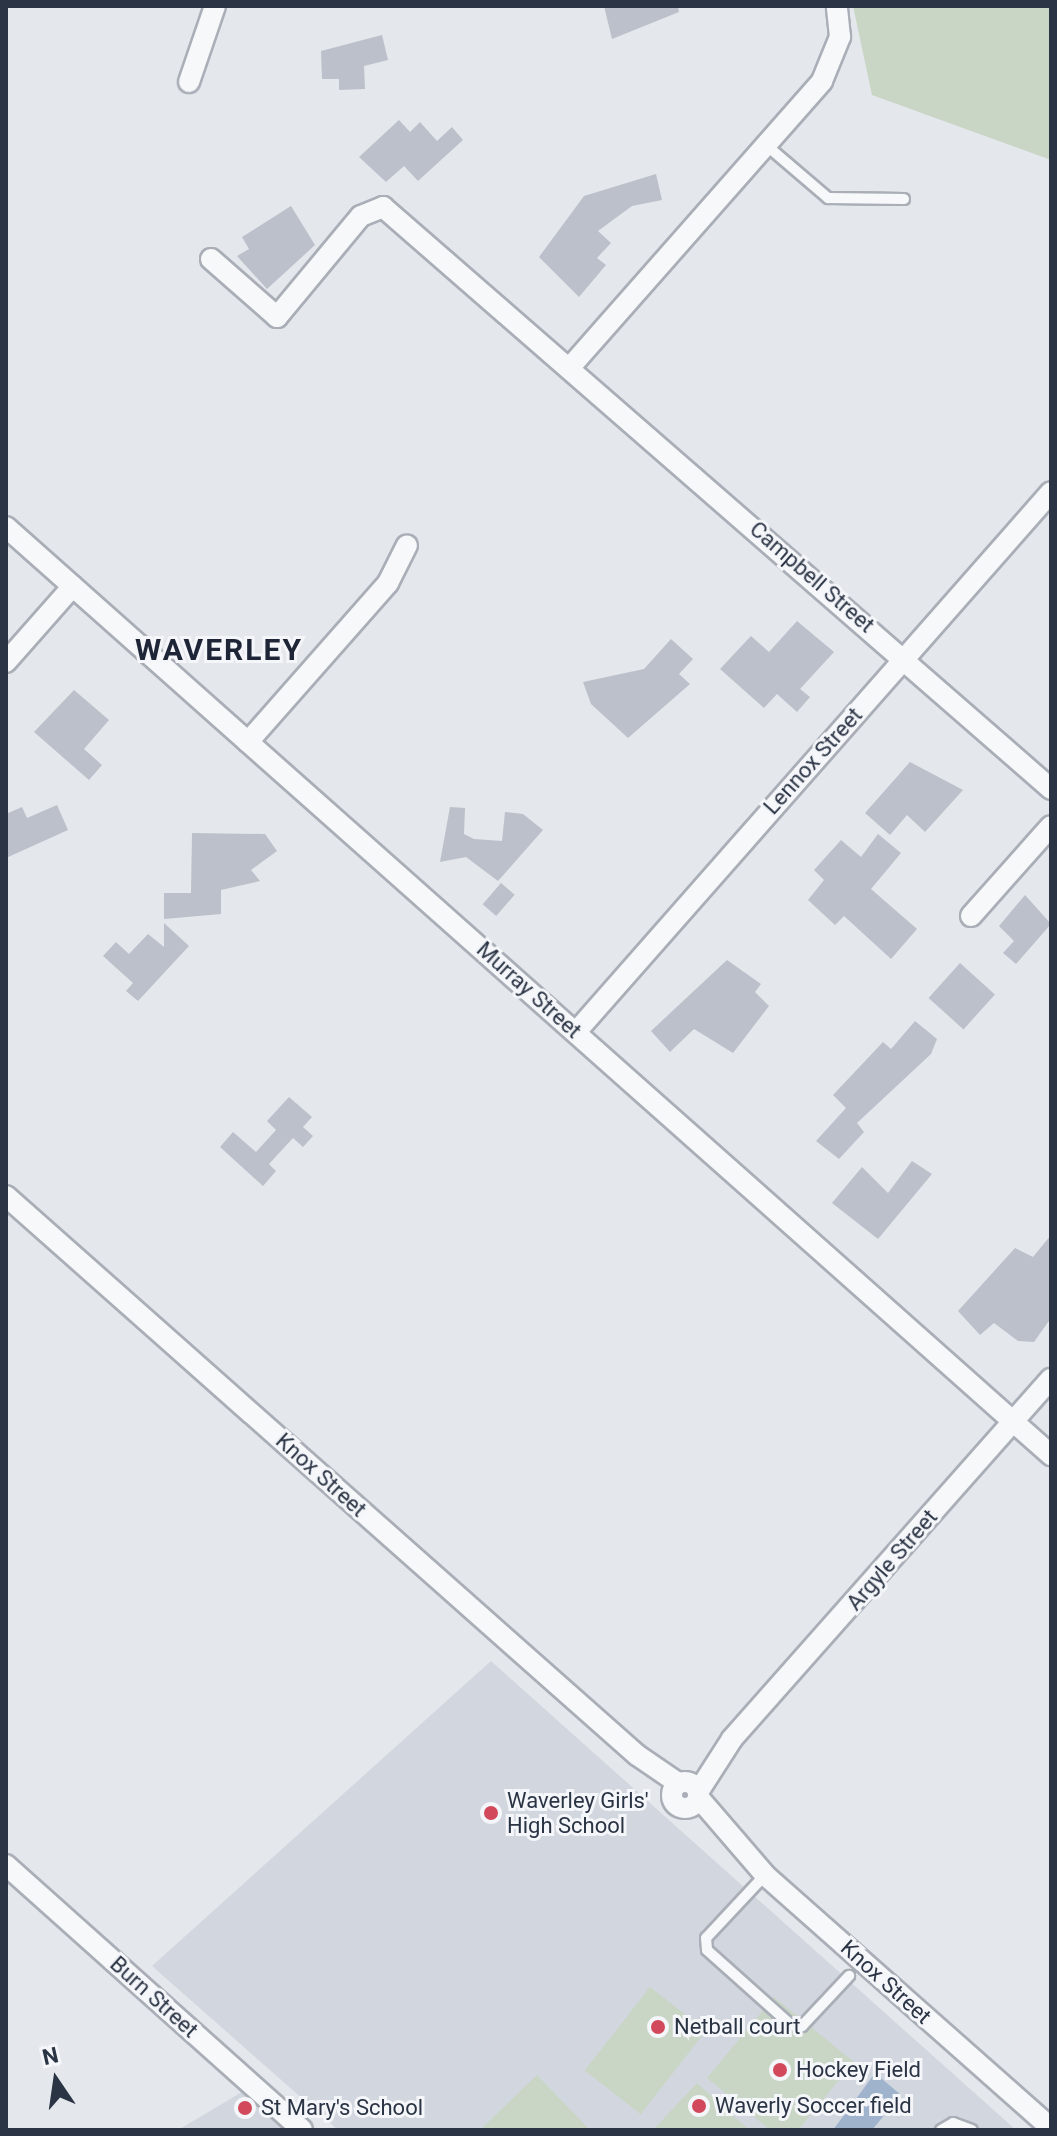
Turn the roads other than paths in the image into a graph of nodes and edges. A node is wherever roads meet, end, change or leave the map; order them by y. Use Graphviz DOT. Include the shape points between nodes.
graph roads {
  1 [pos="215,6"];
  2 [pos="837,6"];
  3 [pos="189,82"];
  4 [pos="766,145"];
  5 [pos="904,199"];
  6 [pos="211,259"];
  7 [pos="572,365"];
  8 [pos="1051,492"];
  9 [pos="6,527"];
  10 [pos="407,545"];
  11 [pos="73,586"];
  12 [pos="904,657"];
  13 [pos="6,662"];
  14 [pos="248,742"];
  15 [pos="1051,789"];
  16 [pos="1051,826"];
  17 [pos="971,916"];
  18 [pos="576,1032"];
  19 [pos="6,1196"];
  20 [pos="1051,1379"];
  21 [pos="1013,1421"];
  22 [pos="1051,1455"];
  23 [pos="685,1792"];
  24 [pos="6,1865"];
  25 [pos="765,1875"];
  26 [pos="849,1976"];
  27 [pos="1041,2126"];
  28 [pos="302,2130"];
  29 [pos="941,2130"];
  30 [pos="972,2130"];
  1 -- 3 [label="street"];
  2 -- 4 [label="street" via="840,37 822,81"];
  4 -- 5 [label="lane" via="828,198"];
  4 -- 7 [label="street"];
  6 -- 7 [label="street, Campbell Street" via="277,317 361,216 383,207"];
  7 -- 12 [label="street, Campbell Street"];
  8 -- 12 [label="street, Lennox Street"];
  9 -- 11 [label="street, Murray Street"];
  10 -- 14 [label="street" via="388,583"];
  11 -- 13 [label="street"];
  11 -- 14 [label="street, Murray Street"];
  12 -- 15 [label="street, Campbell Street"];
  12 -- 18 [label="street, Lennox Street"];
  14 -- 18 [label="street, Murray Street"];
  16 -- 17 [label="street"];
  18 -- 21 [label="street, Murray Street"];
  19 -- 23 [label="street, Knox Street"];
  20 -- 21 [label="street, Argyle Street"];
  21 -- 22 [label="street, Murray Street"];
  21 -- 23 [label="street, Argyle Street"];
  23 -- 25 [label="street, Knox Street"];
  24 -- 28 [label="street, Burn Street"];
  25 -- 26 [label="lane" via="706,1938 707,1950 791,2025 802,2026"];
  25 -- 27 [label="street, Knox Street"];
  29 -- 30 [label="lane" via="953,2123"];
}
